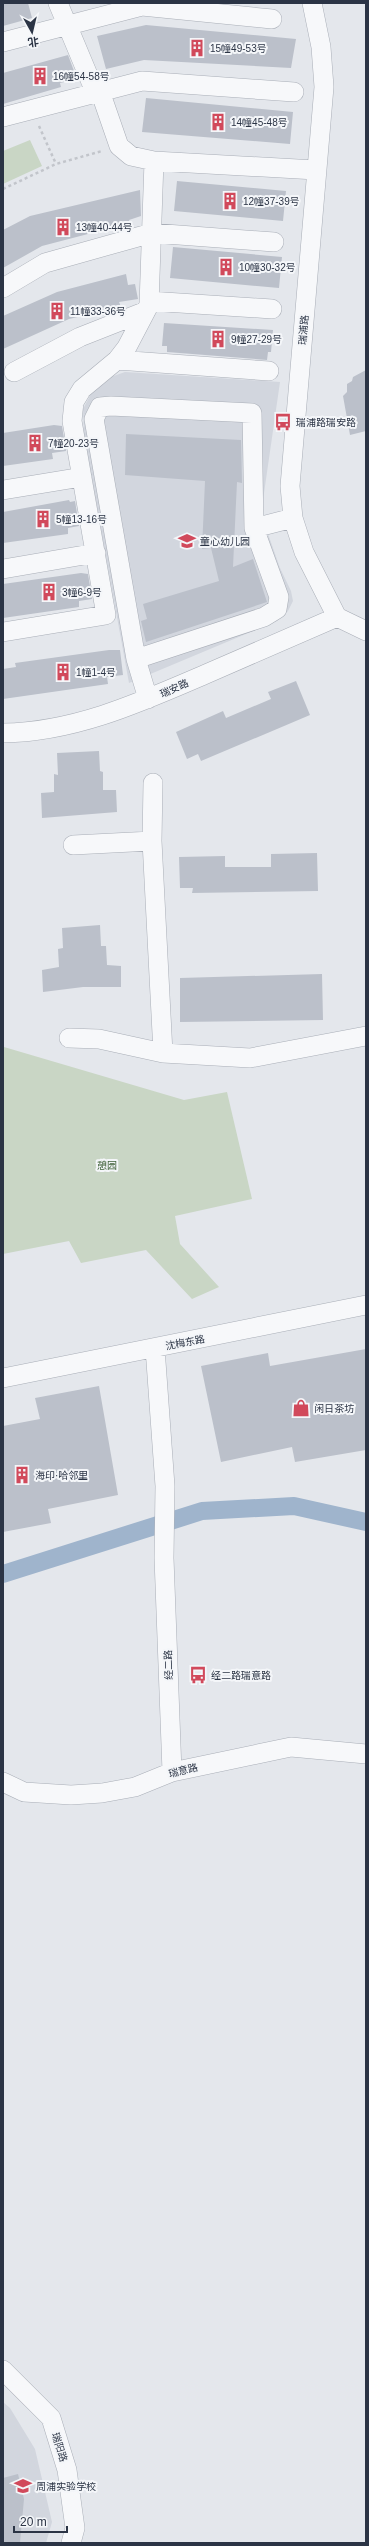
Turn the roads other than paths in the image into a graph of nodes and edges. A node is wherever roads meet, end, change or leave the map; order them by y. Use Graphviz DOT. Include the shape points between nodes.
graph roads {
  1 [pos="58,3"];
  2 [pos="312,3"];
  3 [pos="272,19"];
  4 [pos="68,25"];
  5 [pos="3,42"];
  6 [pos="100,91"];
  7 [pos="294,92"];
  8 [pos="3,117"];
  9 [pos="154,161"];
  10 [pos="316,170"];
  11 [pos="152,233"];
  12 [pos="274,242"];
  13 [pos="3,288"];
  14 [pos="148,306"];
  15 [pos="272,309"];
  16 [pos="117,360"];
  17 [pos="269,371"];
  18 [pos="14,372"];
  19 [pos="82,477"];
  20 [pos="3,490"];
  21 [pos="293,518"];
  22 [pos="254,528"];
  23 [pos="96,554"];
  24 [pos="3,569"];
  25 [pos="337,617"];
  26 [pos="3,632"];
  27 [pos="366,632"];
  28 [pos="136,659"];
  29 [pos="148,699"];
  30 [pos="3,733"];
  31 [pos="154,783"];
  32 [pos="152,841"];
  33 [pos="73,845"];
  34 [pos="366,1036"];
  35 [pos="69,1038"];
  36 [pos="163,1053"];
  37 [pos="366,1305"];
  38 [pos="155,1348"];
  39 [pos="3,1378"];
  40 [pos="366,1754"];
  41 [pos="172,1772"];
  42 [pos="3,1782"];
  43 [pos="3,2370"];
  44 [pos="71,2543"];
  1 -- 4 [label="street"];
  2 -- 10 [label="street, 瑞浦路" via="321,47 324,87"];
  3 -- 4 [label="street" via="142,6"];
  4 -- 5 [label="street"];
  4 -- 6 [label="street" via="91,82"];
  6 -- 7 [label="street" via="142,81"];
  6 -- 8 [label="street"];
  6 -- 9 [label="street" via="119,146 132,156"];
  9 -- 10 [label="street"];
  9 -- 11 [label="street"];
  10 -- 21 [label="street, 瑞浦路" via="290,486"];
  11 -- 12 [label="street"];
  11 -- 13 [label="street" via="45,263"];
  11 -- 14 [label="street"];
  14 -- 15 [label="street"];
  14 -- 16 [label="street" via="127,347"];
  14 -- 18 [label="street" via="80,337"];
  16 -- 17 [label="street"];
  16 -- 19 [label="street" via="87,384 74,402 72,421"];
  19 -- 20 [label="street"];
  19 -- 23 [label="street"];
  21 -- 22 [label="street"];
  21 -- 25 [label="street, 瑞浦路" via="304,552"];
  22 -- 28 [label="street" via="279,597 277,609 264,618"];
  22 -- 28 [label="street" via="252,414 100,407 94,419"];
  23 -- 24 [label="street"];
  23 -- 26 [label="street" via="106,615"];
  25 -- 27 [label="street"];
  25 -- 29 [label="street, 瑞安路"];
  28 -- 29 [label="street"];
  29 -- 30 [label="street, 瑞安路" via="88,720 48,729"];
  31 -- 32 [label="street"];
  32 -- 33 [label="street"];
  32 -- 36 [label="street"];
  34 -- 36 [label="street" via="250,1058"];
  35 -- 36 [label="street" via="99,1039"];
  37 -- 38 [label="street, 沈梅东路"];
  38 -- 39 [label="street, 沈梅东路"];
  38 -- 41 [label="street, 经二路" via="165,1486 164,1558"];
  40 -- 41 [label="street, 瑞意路" via="291,1747"];
  41 -- 42 [label="street, 瑞意路" via="135,1787 72,1795 24,1792"];
  43 -- 44 [label="street, 瑞阳路" via="51,2418 67,2470 75,2528"];
}
